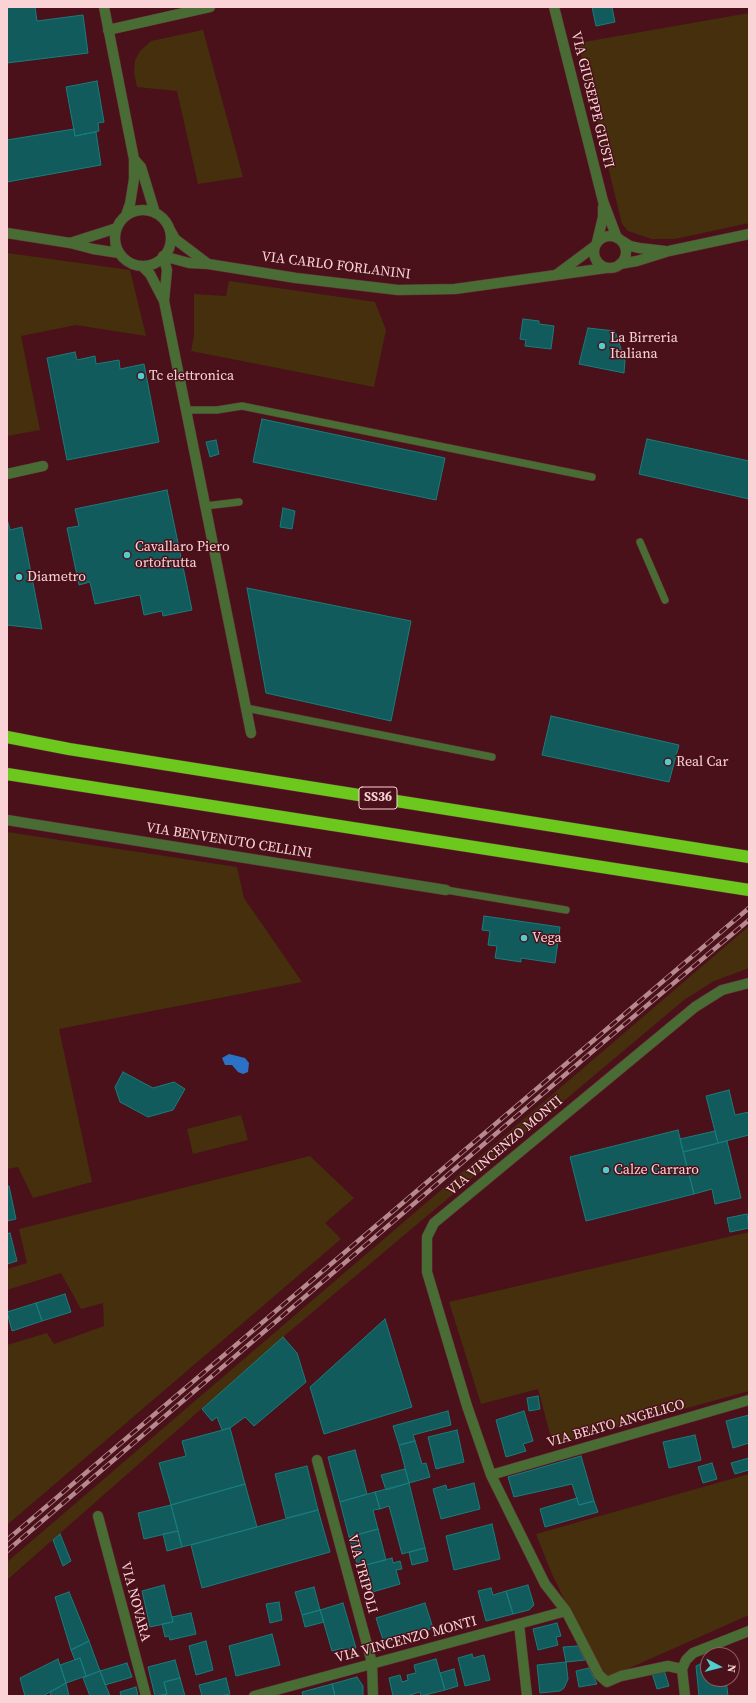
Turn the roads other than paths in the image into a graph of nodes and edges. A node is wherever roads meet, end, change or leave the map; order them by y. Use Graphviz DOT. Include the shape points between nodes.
graph roads {
  1 [pos="104,7"];
  2 [pos="210,7"];
  3 [pos="554,7"];
  4 [pos="108,30"];
  5 [pos="134,159"];
  6 [pos="603,201"];
  7 [pos="155,213"];
  8 [pos="126,215"];
  9 [pos="117,228"];
  10 [pos="169,228"];
  11 [pos="7,233"];
  12 [pos="749,234"];
  13 [pos="619,239"];
  14 [pos="70,243"];
  15 [pos="596,244"];
  16 [pos="669,251"];
  17 [pos="119,253"];
  18 [pos="163,256"];
  19 [pos="208,264"];
  20 [pos="620,264"];
  21 [pos="142,266"];
  22 [pos="606,268"];
  23 [pos="556,275"];
  24 [pos="164,301"];
  25 [pos="186,410"];
  26 [pos="43,466"];
  27 [pos="7,474"];
  28 [pos="592,476"];
  29 [pos="239,502"];
  30 [pos="205,506"];
  31 [pos="640,542"];
  32 [pos="665,600"];
  33 [pos="246,708"];
  34 [pos="251,733"];
  35 [pos="7,737"];
  36 [pos="492,757"];
  37 [pos="7,774"];
  38 [pos="7,820"];
  39 [pos="749,857"];
  40 [pos="446,890"];
  41 [pos="749,890"];
  42 [pos="566,910"];
  43 [pos="749,983"];
  44 [pos="749,1400"];
  45 [pos="317,1460"];
  46 [pos="491,1475"];
  47 [pos="98,1516"];
  48 [pos="566,1611"];
  49 [pos="519,1624"];
  50 [pos="749,1631"];
  51 [pos="372,1663"];
  52 [pos="682,1669"];
  53 [pos="146,1696"];
  54 [pos="254,1696"];
  55 [pos="373,1696"];
  56 [pos="527,1696"];
  57 [pos="685,1696"];
  1 -- 4 [label="street"];
  2 -- 4 [label="street"];
  3 -- 6 [label="street, VIA GIUSEPPE GIUSTI"];
  4 -- 5 [label="street"];
  5 -- 7 [label="street" via="141,167"];
  5 -- 8 [label="street" via="134,179"];
  6 -- 13 [label="street, VIA GIUSEPPE GIUSTI"];
  6 -- 15 [label="street, VIA GIUSEPPE GIUSTI" via="603,217"];
  7 -- 8 [label="street" via="141,210"];
  7 -- 10 [label="street"];
  8 -- 9 [label="street"];
  9 -- 14 [label="street"];
  9 -- 17 [label="street" via="115,241"];
  10 -- 18 [label="street" via="169,246"];
  10 -- 19 [label="street, VIA CARLO FORLANINI" via="175,239"];
  11 -- 14 [label="street"];
  12 -- 16 [label="street"];
  13 -- 15 [label="street" via="607,236"];
  13 -- 16 [label="street" via="630,246"];
  13 -- 20 [label="street" via="624,245 626,255"];
  14 -- 17 [label="street"];
  15 -- 22 [label="street" via="594,257"];
  15 -- 23 [label="street, VIA CARLO FORLANINI"];
  16 -- 20 [label="street"];
  17 -- 21 [label="street" via="125,260"];
  18 -- 19 [label="street, VIA CARLO FORLANINI" via="189,263"];
  18 -- 21 [label="street" via="150,265"];
  18 -- 24 [label="street" via="167,270"];
  19 -- 23 [label="street, VIA CARLO FORLANINI" via="398,290 455,289"];
  20 -- 22 [label="street"];
  21 -- 24 [label="street" via="150,274"];
  22 -- 23 [label="street, VIA CARLO FORLANINI"];
  24 -- 25 [label="street"];
  25 -- 28 [label="lane" via="217,410 242,406"];
  25 -- 30 [label="street"];
  26 -- 27 [label="street"];
  29 -- 30 [label="lane"];
  30 -- 33 [label="street"];
  31 -- 32 [label="lane"];
  33 -- 34 [label="street"];
  33 -- 36 [label="lane"];
  35 -- 39 [label="highway, SS36"];
  37 -- 41 [label="highway, SS36"];
  38 -- 40 [label="street, VIA BENVENUTO CELLINI"];
  40 -- 42 [label="lane"];
  43 -- 46 [label="street, VIA VINCENZO MONTI" via="722,990 695,1007 434,1223 427,1237 427,1272 466,1406"];
  44 -- 46 [label="street, VIA BEATO ANGELICO"];
  45 -- 51 [label="street, VIA TRIPOLI"];
  46 -- 48 [label="street, VIA VINCENZO MONTI" via="545,1584"];
  47 -- 53 [label="street, VIA NOVARA"];
  48 -- 49 [label="street, VIA VINCENZO MONTI"];
  48 -- 52 [label="street, VIA VINCENZO MONTI" via="599,1676 607,1682 620,1676 668,1666"];
  49 -- 51 [label="street, VIA VINCENZO MONTI"];
  49 -- 56 [label="street"];
  50 -- 52 [label="street" via="693,1653"];
  51 -- 54 [label="street, VIA VINCENZO MONTI"];
  51 -- 55 [label="street, VIA TRIPOLI"];
  52 -- 57 [label="street"];
}
